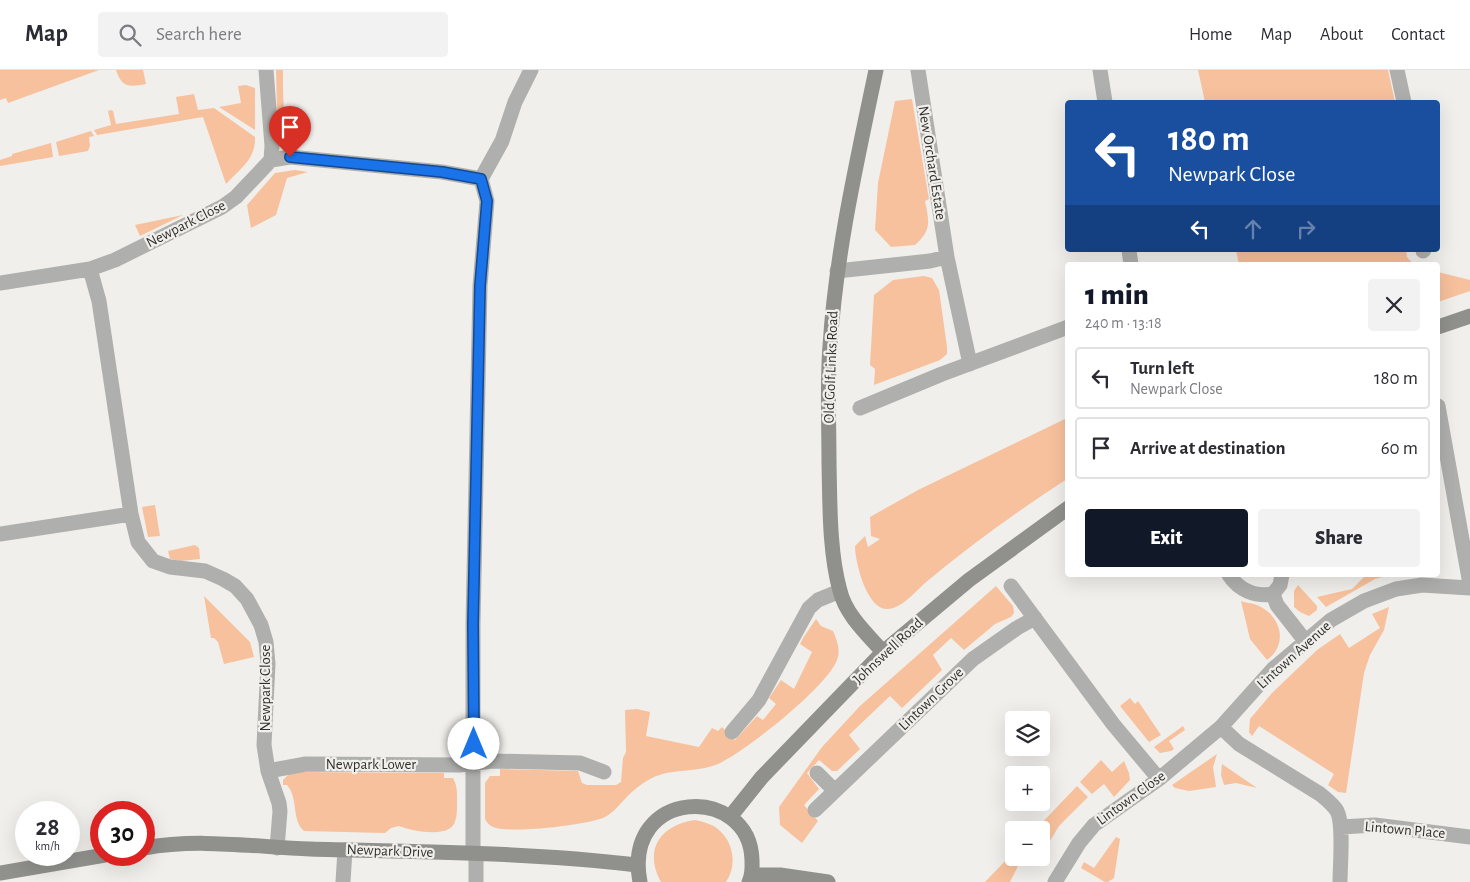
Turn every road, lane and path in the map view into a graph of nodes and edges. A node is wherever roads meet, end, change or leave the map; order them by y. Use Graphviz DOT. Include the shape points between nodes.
graph roads {
  1 [pos="266,70"];
  2 [pos="531,70"];
  3 [pos="876,70"];
  4 [pos="918,70"];
  5 [pos="1100,70"];
  6 [pos="1397,70"];
  7 [pos="1105,100"];
  8 [pos="1404,100"];
  9 [pos="271,160"];
  10 [pos="481,179"];
  11 [pos="947,257"];
  12 [pos="90,269"];
  13 [pos="837,271"];
  14 [pos="0,283"];
  15 [pos="1470,316"];
  16 [pos="1440,326"];
  17 [pos="1065,327"];
  18 [pos="970,364"];
  19 [pos="860,408"];
  20 [pos="1440,417"];
  21 [pos="1065,510"];
  22 [pos="131,514"];
  23 [pos="0,534"];
  24 [pos="1231,577"];
  25 [pos="1282,577"];
  26 [pos="1470,584"];
  27 [pos="1012,586"];
  28 [pos="1470,588"];
  29 [pos="840,592"];
  30 [pos="1273,594"];
  31 [pos="1035,618"];
  32 [pos="1306,642"];
  33 [pos="883,652"];
  34 [pos="1221,727"];
  35 [pos="732,732"];
  36 [pos="474,764"];
  37 [pos="268,770"];
  38 [pos="604,772"];
  39 [pos="817,773"];
  40 [pos="1159,779"];
  41 [pos="835,791"];
  42 [pos="815,810"];
  43 [pos="730,817"];
  44 [pos="1341,827"];
  45 [pos="1470,837"];
  46 [pos="155,847"];
  47 [pos="277,848"];
  48 [pos="345,850"];
  49 [pos="474,854"];
  50 [pos="90,858"];
  51 [pos="636,865"];
  52 [pos="0,873"];
  53 [pos="751,878"];
  54 [pos="344,882"];
  55 [pos="476,882"];
  56 [pos="640,882"];
  57 [pos="828,882"];
  58 [pos="1055,882"];
  59 [pos="1340,882"];
  1 -- 9 [label="street"];
  2 -- 10 [label="street" via="515,102 502,141"];
  3 -- 13 [label="street, Old Golf Links Road"];
  4 -- 11 [label="street, New Orchard Estate"];
  5 -- 7 [label="street"];
  6 -- 8 [label="street"];
  9 -- 10 [label="street" via="290,157"];
  9 -- 12 [label="street, Newpark Close" via="222,207"];
  10 -- 36 [label="street" via="487,201 480,286 473,624"];
  11 -- 13 [label="street"];
  11 -- 18 [label="street, New Orchard Estate"];
  12 -- 14 [label="street, Newpark Close"];
  12 -- 22 [label="street, Newpark Close" via="99,302"];
  13 -- 29 [label="street, Old Golf Links Road" via="828,413 830,504"];
  15 -- 16 [label="street"];
  17 -- 18 [label="street"];
  18 -- 19 [label="street"];
  20 -- 26 [label="street"];
  21 -- 33 [label="street, Johnswell Road" via="969,580"];
  22 -- 23 [label="street"];
  22 -- 37 [label="street, Newpark Close" via="138,542 153,560 170,567 205,571 223,578 248,599 254,609 266,642 268,664 264,745"];
  24 -- 30 [label="street" via="1247,592 1262,596"];
  25 -- 30 [label="street"];
  27 -- 31 [label="street"];
  28 -- 32 [label="street, Lintown Avenue" via="1422,585 1396,589 1364,601 1331,620"];
  29 -- 33 [label="street, Old Golf Links Road" via="858,625"];
  29 -- 35 [label="street" via="818,600 809,608 759,700"];
  30 -- 32 [label="street" via="1277,605"];
  31 -- 40 [label="street" via="1113,724"];
  31 -- 41 [label="street, Lintown Grove" via="973,659"];
  32 -- 34 [label="street, Lintown Avenue" via="1273,669"];
  33 -- 43 [label="street, Johnswell Road" via="762,777"];
  34 -- 40 [label="street, Lintown Close"];
  34 -- 44 [label="street" via="1239,744 1328,800 1337,812"];
  36 -- 37 [label="street, Newpark Lower" via="306,764"];
  36 -- 38 [label="street, Newpark Lower" via="493,761 580,763"];
  36 -- 49 [label="street"];
  37 -- 47 [label="street, Newpark Close" via="280,811"];
  39 -- 41 [label="street"];
  40 -- 58 [label="street, Lintown Close" via="1094,825"];
  41 -- 42 [label="street, Lintown Grove"];
  43 -- 51 [label="street" via="708,807 688,806 672,810 652,824 640,842"];
  43 -- 53 [label="street" via="745,834 752,850"];
  44 -- 45 [label="street, Lintown Place" via="1375,825"];
  44 -- 59 [label="street"];
  46 -- 47 [label="street, Newpark Drive" via="193,843"];
  47 -- 48 [label="street, Newpark Drive"];
  48 -- 49 [label="street, Newpark Drive"];
  48 -- 54 [label="street"];
  49 -- 51 [label="street, Newpark Drive" via="585,859"];
  49 -- 55 [label="street"];
  50 -- 52 [label="street"];
  51 -- 56 [label="street"];
  53 -- 57 [label="street" via="780,875"];
}
